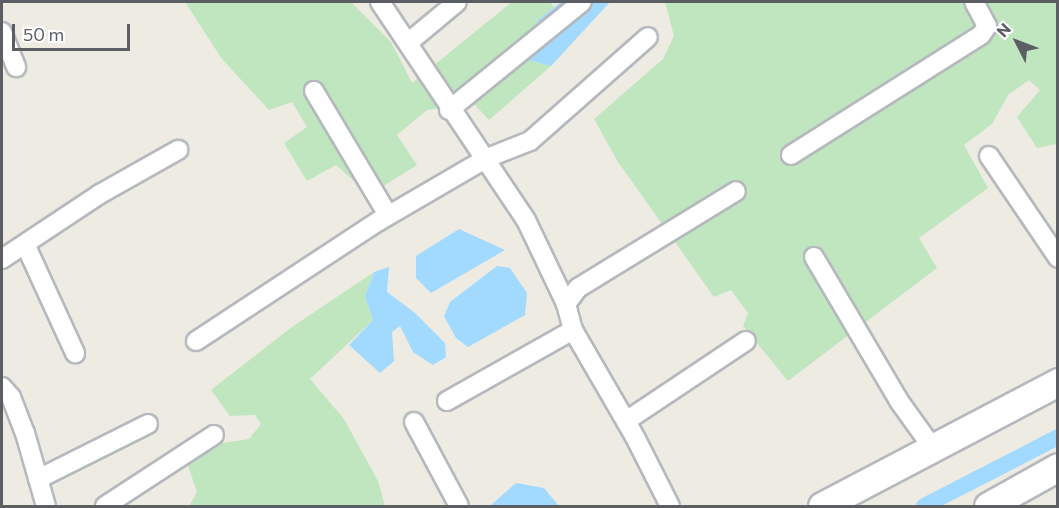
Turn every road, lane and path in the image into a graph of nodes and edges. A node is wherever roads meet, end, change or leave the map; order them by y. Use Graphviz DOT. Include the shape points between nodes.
graph roads {
  1 [pos="380,2"];
  2 [pos="457,2"];
  3 [pos="582,2"];
  4 [pos="974,2"];
  5 [pos="2,32"];
  6 [pos="648,37"];
  7 [pos="409,42"];
  8 [pos="16,67"];
  9 [pos="314,91"];
  10 [pos="449,110"];
  11 [pos="178,150"];
  12 [pos="791,155"];
  13 [pos="989,156"];
  14 [pos="487,158"];
  15 [pos="736,191"];
  16 [pos="388,215"];
  17 [pos="26,246"];
  18 [pos="814,257"];
  19 [pos="1058,258"];
  20 [pos="2,259"];
  21 [pos="566,304"];
  22 [pos="573,330"];
  23 [pos="196,341"];
  24 [pos="746,341"];
  25 [pos="75,352"];
  26 [pos="1058,382"];
  27 [pos="2,387"];
  28 [pos="447,401"];
  29 [pos="626,421"];
  30 [pos="414,422"];
  31 [pos="148,424"];
  32 [pos="214,435"];
  33 [pos="933,447"];
  34 [pos="1058,468"];
  35 [pos="38,479"];
  36 [pos="46,507"];
  37 [pos="105,507"];
  38 [pos="459,507"];
  39 [pos="670,507"];
  40 [pos="822,507"];
  41 [pos="988,507"];
  1 -- 7 [label="street"];
  2 -- 7 [label="street"];
  3 -- 10 [label="street"];
  4 -- 12 [label="street" via="987,26 981,35"];
  5 -- 8 [label="street"];
  6 -- 14 [label="street" via="530,141"];
  7 -- 10 [label="street"];
  9 -- 16 [label="street"];
  10 -- 14 [label="street"];
  11 -- 17 [label="street" via="92,199"];
  13 -- 19 [label="street"];
  14 -- 16 [label="street"];
  14 -- 21 [label="street" via="526,220"];
  15 -- 21 [label="street" via="578,288"];
  16 -- 23 [label="street"];
  17 -- 20 [label="street"];
  17 -- 25 [label="street"];
  18 -- 33 [label="street" via="899,400"];
  21 -- 22 [label="street"];
  22 -- 28 [label="street"];
  22 -- 29 [label="street"];
  24 -- 29 [label="street"];
  26 -- 33 [label="street" via="1003,414"];
  27 -- 35 [label="street" via="11,397"];
  29 -- 39 [label="street"];
  30 -- 38 [label="street"];
  31 -- 35 [label="street"];
  32 -- 37 [label="street"];
  33 -- 40 [label="street"];
  34 -- 41 [label="street"];
  35 -- 36 [label="street"];
}
